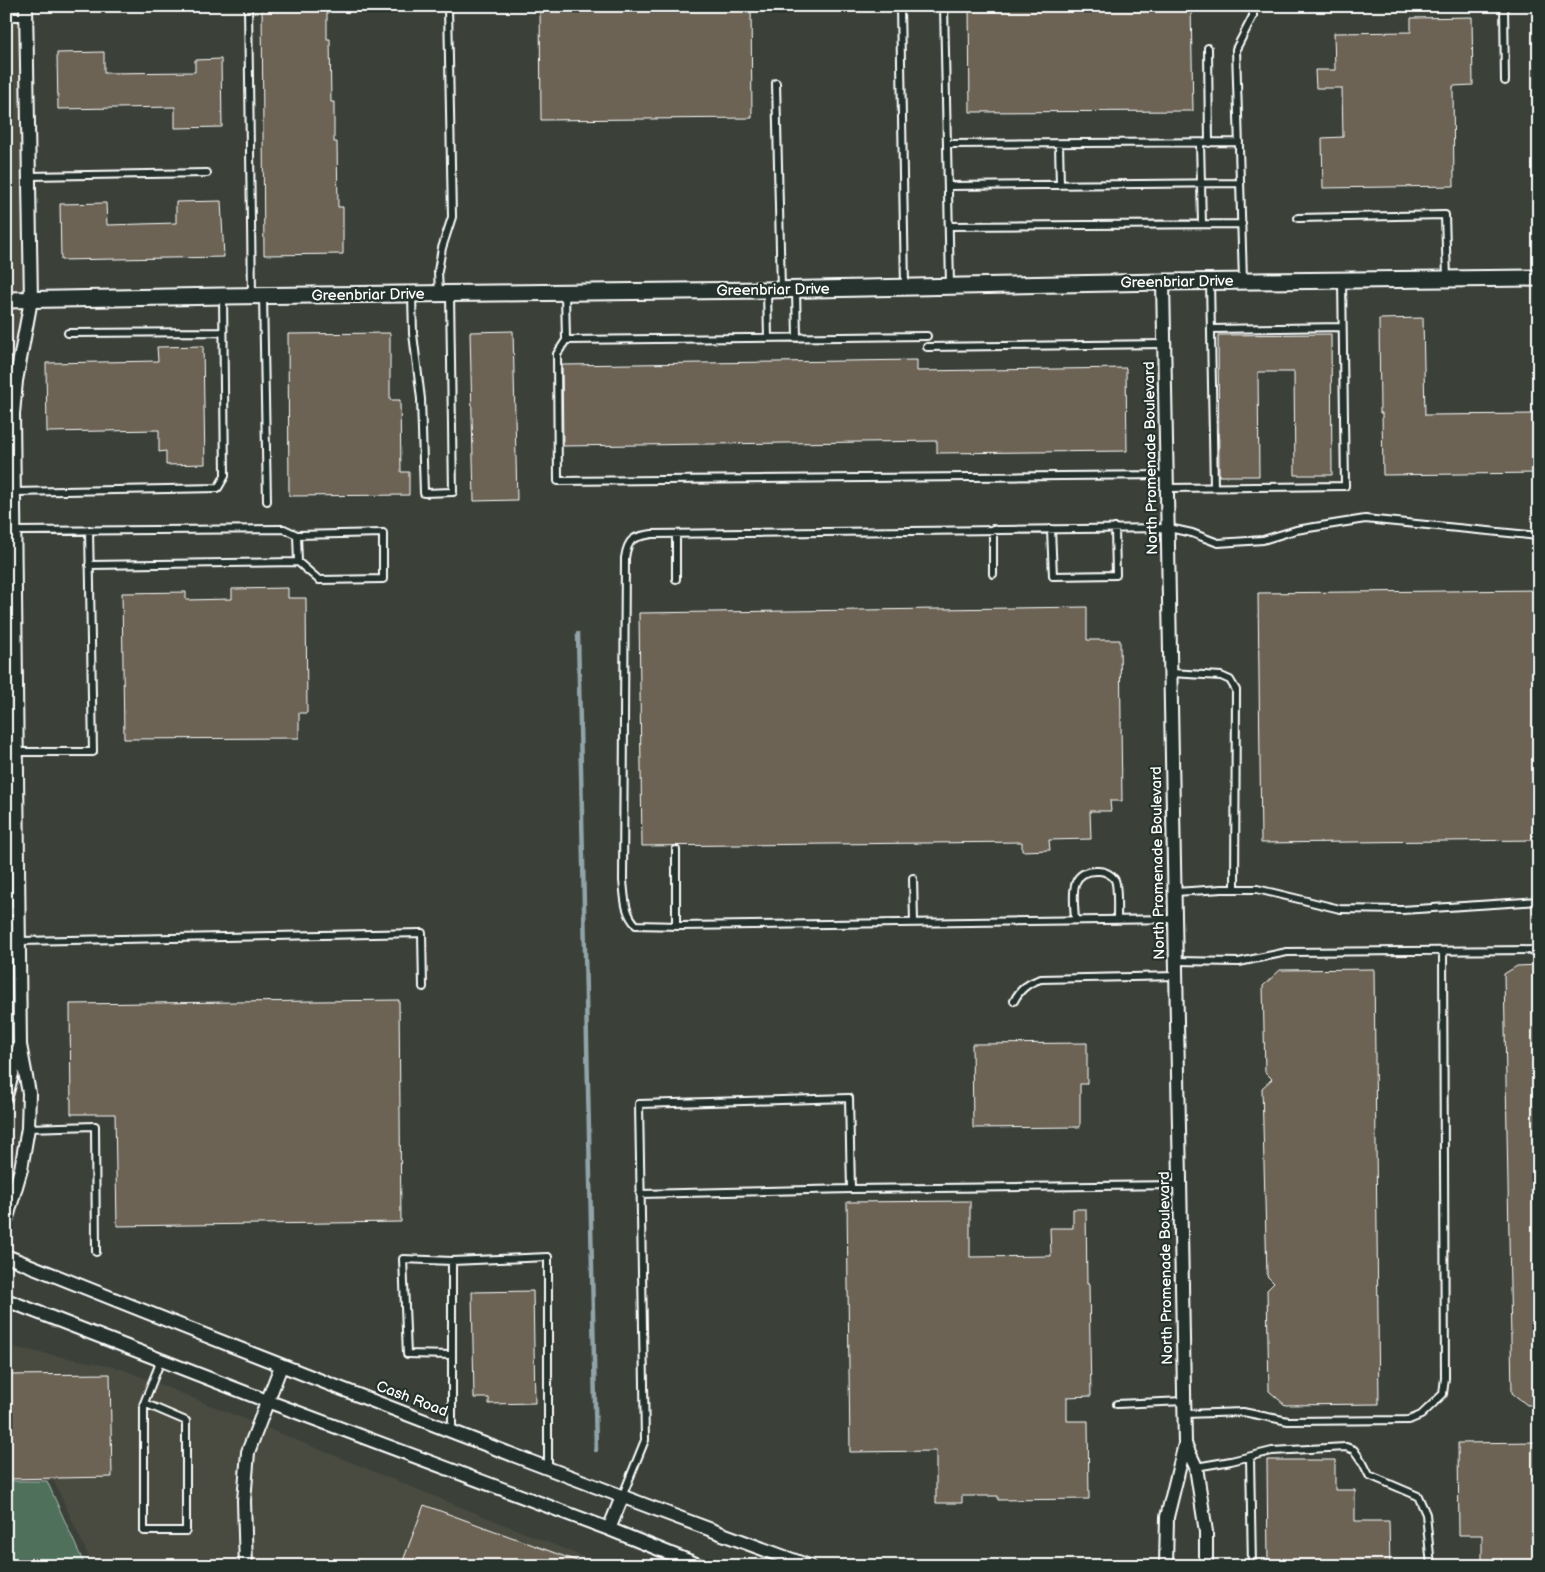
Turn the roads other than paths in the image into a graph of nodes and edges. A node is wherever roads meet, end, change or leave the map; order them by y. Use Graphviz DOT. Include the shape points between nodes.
graph roads {
  1 [pos="248,6"];
  2 [pos="448,6"];
  3 [pos="900,6"];
  4 [pos="944,6"];
  5 [pos="1253,6"];
  6 [pos="1504,6"];
  7 [pos="26,12"];
  8 [pos="6,17"];
  9 [pos="1208,48"];
  10 [pos="1505,81"];
  11 [pos="776,83"];
  12 [pos="1239,142"];
  13 [pos="1200,143"];
  14 [pos="1209,143"];
  15 [pos="947,144"];
  16 [pos="1059,144"];
  17 [pos="207,173"];
  18 [pos="29,176"];
  19 [pos="1201,183"];
  20 [pos="1240,183"];
  21 [pos="1060,185"];
  22 [pos="948,186"];
  23 [pos="1298,218"];
  24 [pos="1202,224"];
  25 [pos="1242,224"];
  26 [pos="949,226"];
  27 [pos="1539,278"];
  28 [pos="1447,279"];
  29 [pos="1342,281"];
  30 [pos="1164,282"];
  31 [pos="1210,282"];
  32 [pos="1243,282"];
  33 [pos="950,286"];
  34 [pos="905,288"];
  35 [pos="781,290"];
  36 [pos="565,293"];
  37 [pos="444,294"];
  38 [pos="412,295"];
  39 [pos="223,296"];
  40 [pos="257,296"];
  41 [pos="6,300"];
  42 [pos="31,300"];
  43 [pos="1342,327"];
  44 [pos="1211,329"];
  45 [pos="223,332"];
  46 [pos="68,333"];
  47 [pos="927,336"];
  48 [pos="768,338"];
  49 [pos="797,338"];
  50 [pos="566,340"];
  51 [pos="1165,344"];
  52 [pos="928,347"];
  53 [pos="10,457"];
  54 [pos="1168,482"];
  55 [pos="1214,487"];
  56 [pos="14,492"];
  57 [pos="267,501"];
  58 [pos="1115,528"];
  59 [pos="1168,528"];
  60 [pos="993,529"];
  61 [pos="1051,529"];
  62 [pos="89,530"];
  63 [pos="14,531"];
  64 [pos="676,534"];
  65 [pos="297,535"];
  66 [pos="1539,536"];
  67 [pos="298,562"];
  68 [pos="89,566"];
  69 [pos="993,574"];
  70 [pos="676,579"];
  71 [pos="1171,673"];
  72 [pos="17,752"];
  73 [pos="12,845"];
  74 [pos="676,850"];
  75 [pos="913,878"];
  76 [pos="1235,889"];
  77 [pos="1175,892"];
  78 [pos="1539,901"];
  79 [pos="12,911"];
  80 [pos="1176,918"];
  81 [pos="1074,920"];
  82 [pos="1117,920"];
  83 [pos="914,922"];
  84 [pos="676,926"];
  85 [pos="19,941"];
  86 [pos="1539,950"];
  87 [pos="1443,951"];
  88 [pos="1176,961"];
  89 [pos="1177,976"];
  90 [pos="423,987"];
  91 [pos="1014,1001"];
  92 [pos="20,1045"];
  93 [pos="6,1096"];
  94 [pos="28,1128"];
  95 [pos="1180,1185"];
  96 [pos="851,1189"];
  97 [pos="640,1194"];
  98 [pos="6,1221"];
  99 [pos="96,1252"];
  100 [pos="6,1256"];
  101 [pos="452,1261"];
  102 [pos="6,1300"];
  103 [pos="452,1355"];
  104 [pos="161,1360"];
  105 [pos="281,1366"];
  106 [pos="267,1401"];
  107 [pos="1184,1401"];
  108 [pos="144,1403"];
  109 [pos="1117,1404"];
  110 [pos="1185,1414"];
  111 [pos="452,1432"];
  112 [pos="1185,1444"];
  113 [pos="1250,1456"];
  114 [pos="1196,1467"];
  115 [pos="548,1469"];
  116 [pos="622,1497"];
  117 [pos="609,1529"];
  118 [pos="246,1566"];
  119 [pos="701,1566"];
  120 [pos="809,1566"];
  121 [pos="1166,1566"];
  122 [pos="1206,1566"];
  123 [pos="1252,1566"];
  124 [pos="1431,1566"];
  1 -- 40 [label="lane"];
  2 -- 37 [label="lane" via="452,217 438,271"];
  3 -- 34 [label="lane"];
  4 -- 15 [label="lane"];
  5 -- 12 [label="lane" via="1253,16 1236,49"];
  6 -- 10 [label="lane"];
  7 -- 8 [label="lane"];
  7 -- 18 [label="street"];
  9 -- 14 [label="lane"];
  11 -- 35 [label="lane"];
  12 -- 14 [label="lane"];
  12 -- 20 [label="lane"];
  13 -- 14 [label="lane"];
  13 -- 16 [label="lane"];
  13 -- 19 [label="lane"];
  15 -- 16 [label="lane"];
  15 -- 22 [label="lane"];
  16 -- 21 [label="lane"];
  17 -- 18 [label="lane"];
  18 -- 42 [label="street"];
  19 -- 20 [label="lane"];
  19 -- 21 [label="lane"];
  19 -- 24 [label="lane"];
  20 -- 25 [label="lane"];
  21 -- 22 [label="lane"];
  22 -- 26 [label="lane"];
  23 -- 28 [label="lane" via="1445,216"];
  24 -- 25 [label="lane"];
  24 -- 26 [label="lane"];
  25 -- 32 [label="lane"];
  26 -- 33 [label="lane"];
  27 -- 28 [label="street, Greenbriar Drive"];
  28 -- 29 [label="street, Greenbriar Drive"];
  29 -- 32 [label="street, Greenbriar Drive"];
  29 -- 43 [label="lane"];
  30 -- 31 [label="street, Greenbriar Drive"];
  30 -- 33 [label="street, Greenbriar Drive"];
  30 -- 51 [label="street, North Promenade Boulevard"];
  31 -- 32 [label="street, Greenbriar Drive"];
  31 -- 44 [label="lane"];
  33 -- 34 [label="street, Greenbriar Drive"];
  34 -- 35 [label="street, Greenbriar Drive"];
  35 -- 36 [label="street, Greenbriar Drive"];
  35 -- 48 [label="lane"];
  35 -- 49 [label="lane"];
  36 -- 37 [label="street, Greenbriar Drive"];
  36 -- 50 [label="lane"];
  37 -- 38 [label="street, Greenbriar Drive"];
  37 -- 38 [label="lane" via="453,492 424,493 421,399"];
  38 -- 40 [label="street, Greenbriar Drive"];
  39 -- 40 [label="street, Greenbriar Drive"];
  39 -- 42 [label="street, Greenbriar Drive"];
  39 -- 45 [label="lane"];
  40 -- 57 [label="lane"];
  41 -- 42 [label="street, Greenbriar Drive"];
  42 -- 53 [label="street" via="15,390"];
  43 -- 44 [label="lane"];
  43 -- 55 [label="lane" via="1345,486"];
  44 -- 55 [label="lane"];
  45 -- 46 [label="lane"];
  45 -- 56 [label="lane" via="225,476 218,488"];
  47 -- 49 [label="lane"];
  48 -- 49 [label="lane"];
  48 -- 50 [label="lane"];
  50 -- 54 [label="lane" via="557,354 558,481"];
  51 -- 52 [label="lane"];
  51 -- 54 [label="street, North Promenade Boulevard"];
  53 -- 56 [label="street"];
  54 -- 55 [label="lane"];
  54 -- 59 [label="street, North Promenade Boulevard"];
  56 -- 63 [label="street"];
  58 -- 59 [label="lane"];
  58 -- 61 [label="lane"];
  58 -- 61 [label="lane" via="1116,575 1062,576 1053,576"];
  59 -- 66 [label="lane" via="1218,542 1262,540 1296,530 1365,519"];
  59 -- 71 [label="street, North Promenade Boulevard"];
  60 -- 61 [label="lane"];
  60 -- 64 [label="lane"];
  60 -- 69 [label="lane"];
  62 -- 63 [label="lane"];
  62 -- 65 [label="lane" via="284,529"];
  62 -- 68 [label="lane"];
  63 -- 72 [label="street"];
  64 -- 70 [label="lane"];
  64 -- 84 [label="lane" via="636,537 627,546 625,558 623,881 626,909 636,925"];
  65 -- 67 [label="lane"];
  65 -- 67 [label="lane" via="383,534 383,579 319,580"];
  67 -- 68 [label="lane"];
  68 -- 72 [label="lane" via="93,752"];
  71 -- 76 [label="lane" via="1221,676 1230,680 1236,690"];
  71 -- 77 [label="street, North Promenade Boulevard"];
  72 -- 73 [label="street"];
  73 -- 79 [label="street"];
  74 -- 84 [label="lane"];
  75 -- 83 [label="lane"];
  76 -- 77 [label="lane"];
  76 -- 78 [label="lane" via="1258,889 1340,909 1402,910"];
  77 -- 80 [label="street, North Promenade Boulevard"];
  79 -- 85 [label="street"];
  80 -- 82 [label="lane"];
  80 -- 88 [label="street, North Promenade Boulevard"];
  81 -- 82 [label="lane"];
  81 -- 82 [label="lane" via="1076,880 1080,874 1096,870 1110,875 1115,881"];
  81 -- 83 [label="lane"];
  83 -- 84 [label="lane"];
  85 -- 90 [label="lane" via="422,933"];
  85 -- 92 [label="street"];
  86 -- 87 [label="lane"];
  87 -- 88 [label="lane" via="1287,952 1238,962"];
  87 -- 110 [label="lane" via="1446,1378 1443,1394 1421,1416 1408,1420 1288,1421 1243,1412"];
  88 -- 89 [label="street, North Promenade Boulevard"];
  89 -- 91 [label="lane" via="1041,979 1029,983"];
  89 -- 95 [label="street, North Promenade Boulevard"];
  92 -- 93 [label="street"];
  92 -- 94 [label="street" via="29,1093"];
  94 -- 98 [label="street" via="22,1169"];
  94 -- 99 [label="lane" via="95,1126"];
  95 -- 96 [label="lane"];
  95 -- 107 [label="street, North Promenade Boulevard"];
  96 -- 97 [label="lane"];
  96 -- 97 [label="lane" via="849,1098 639,1104"];
  97 -- 116 [label="lane" via="645,1440"];
  100 -- 105 [label="street, Cash Road"];
  101 -- 103 [label="lane"];
  101 -- 103 [label="lane" via="403,1259 406,1354"];
  101 -- 115 [label="lane" via="548,1257"];
  102 -- 104 [label="street"];
  103 -- 111 [label="lane"];
  104 -- 106 [label="street"];
  104 -- 108 [label="lane"];
  105 -- 106 [label="street"];
  105 -- 111 [label="street, Cash Road"];
  106 -- 117 [label="street"];
  106 -- 118 [label="street" via="248,1452 244,1501"];
  107 -- 109 [label="lane"];
  107 -- 110 [label="street, North Promenade Boulevard"];
  108 -- 108 [label="lane" via="186,1420 186,1531 144,1531"];
  110 -- 112 [label="street, North Promenade Boulevard"];
  111 -- 115 [label="street, Cash Road"];
  112 -- 114 [label="street"];
  112 -- 121 [label="street" via="1167,1516"];
  113 -- 114 [label="lane"];
  113 -- 123 [label="lane"];
  113 -- 124 [label="lane" via="1272,1451 1354,1450 1369,1475 1418,1496 1426,1514"];
  114 -- 122 [label="street" via="1206,1532"];
  115 -- 116 [label="street, Cash Road"];
  116 -- 117 [label="street"];
  116 -- 120 [label="street, Cash Road"];
  117 -- 119 [label="street"];
}
